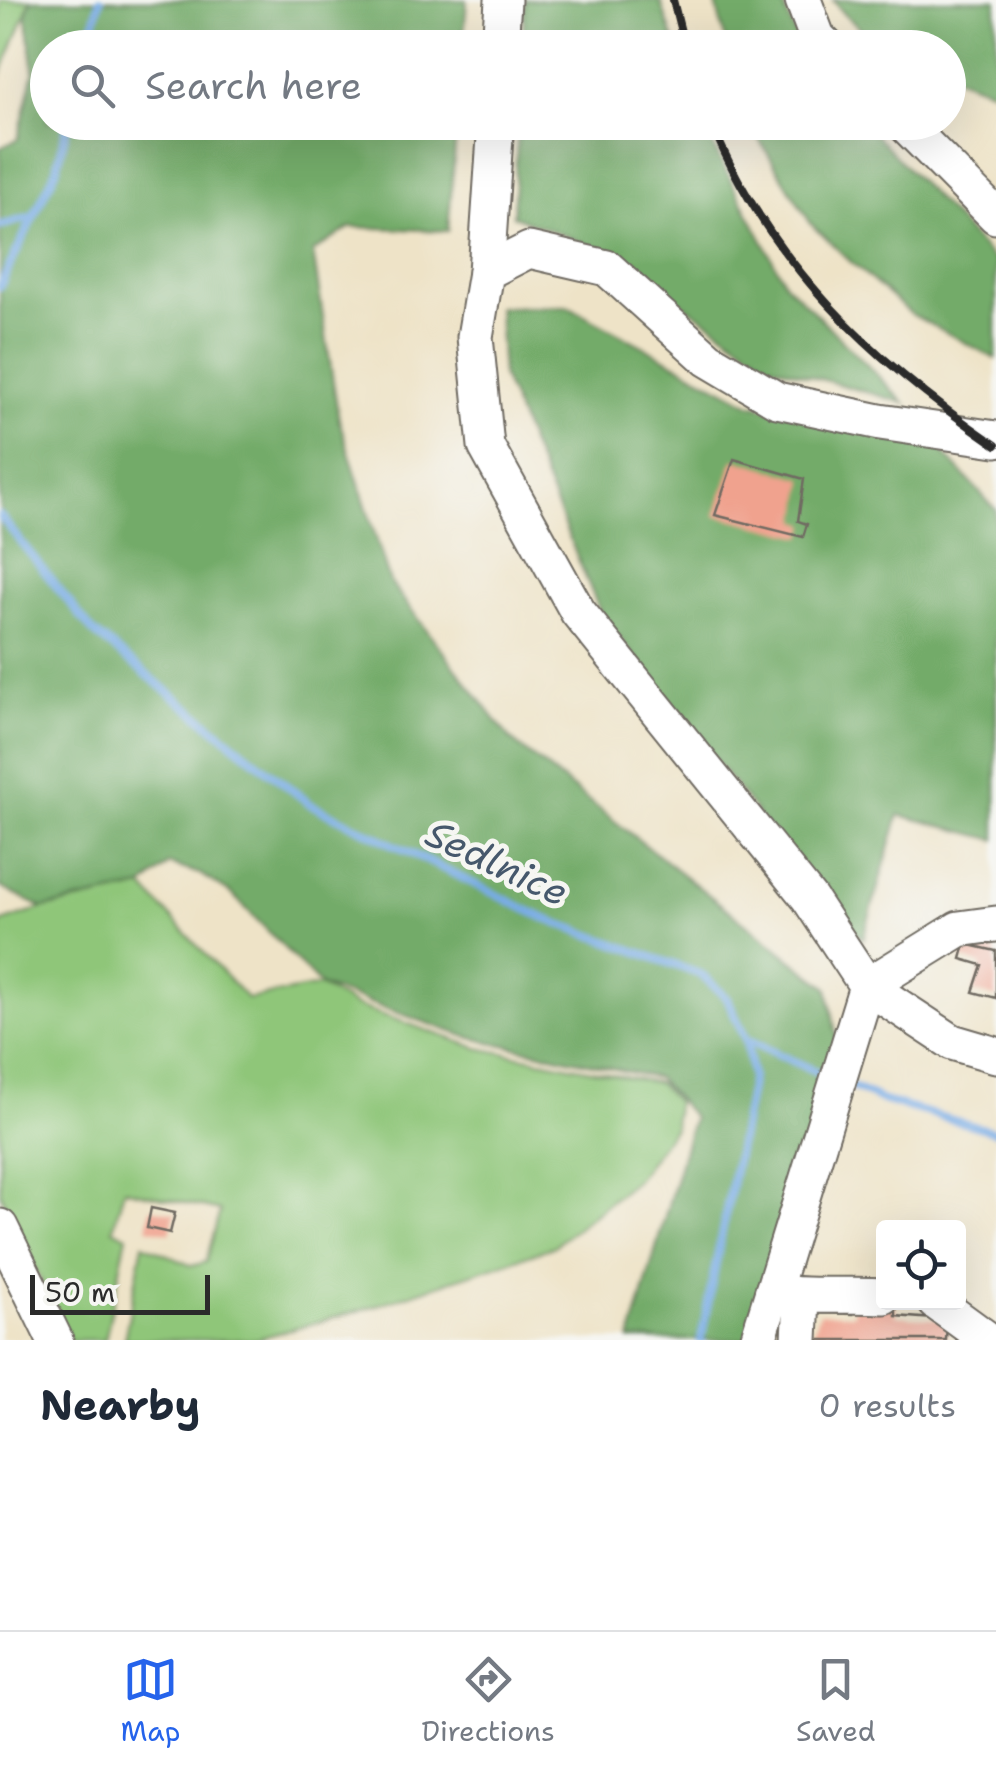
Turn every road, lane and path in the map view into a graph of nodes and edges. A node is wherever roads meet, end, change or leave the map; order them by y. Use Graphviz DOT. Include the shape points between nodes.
graph roads {
  1 [pos="503,0"];
  2 [pos="803,0"];
  3 [pos="501,30"];
  4 [pos="814,30"];
  5 [pos="495,140"];
  6 [pos="921,140"];
  7 [pos="996,216"];
  8 [pos="486,272"];
  9 [pos="996,439"];
  10 [pos="996,924"];
  11 [pos="867,986"];
  12 [pos="996,1055"];
  13 [pos="0,1227"];
  14 [pos="788,1294"];
  15 [pos="876,1295"];
  16 [pos="947,1310"];
  17 [pos="55,1340"];
  18 [pos="758,1340"];
  19 [pos="800,1340"];
  20 [pos="988,1340"];
  1 -- 3 [label="street"];
  2 -- 4 [label="street"];
  5 -- 8 [label="street"];
  6 -- 7 [label="street"];
  8 -- 9 [label="street" via="530,250 607,268 708,359 777,400"];
  8 -- 11 [label="street" via="474,337 486,446 578,612 809,898"];
  10 -- 11 [label="street" via="958,929"];
  11 -- 12 [label="street" via="952,1042"];
  11 -- 14 [label="street"];
  13 -- 17 [label="street"];
  14 -- 15 [label="street"];
  14 -- 18 [label="street"];
  14 -- 19 [label="street"];
  16 -- 20 [label="street"];
}
